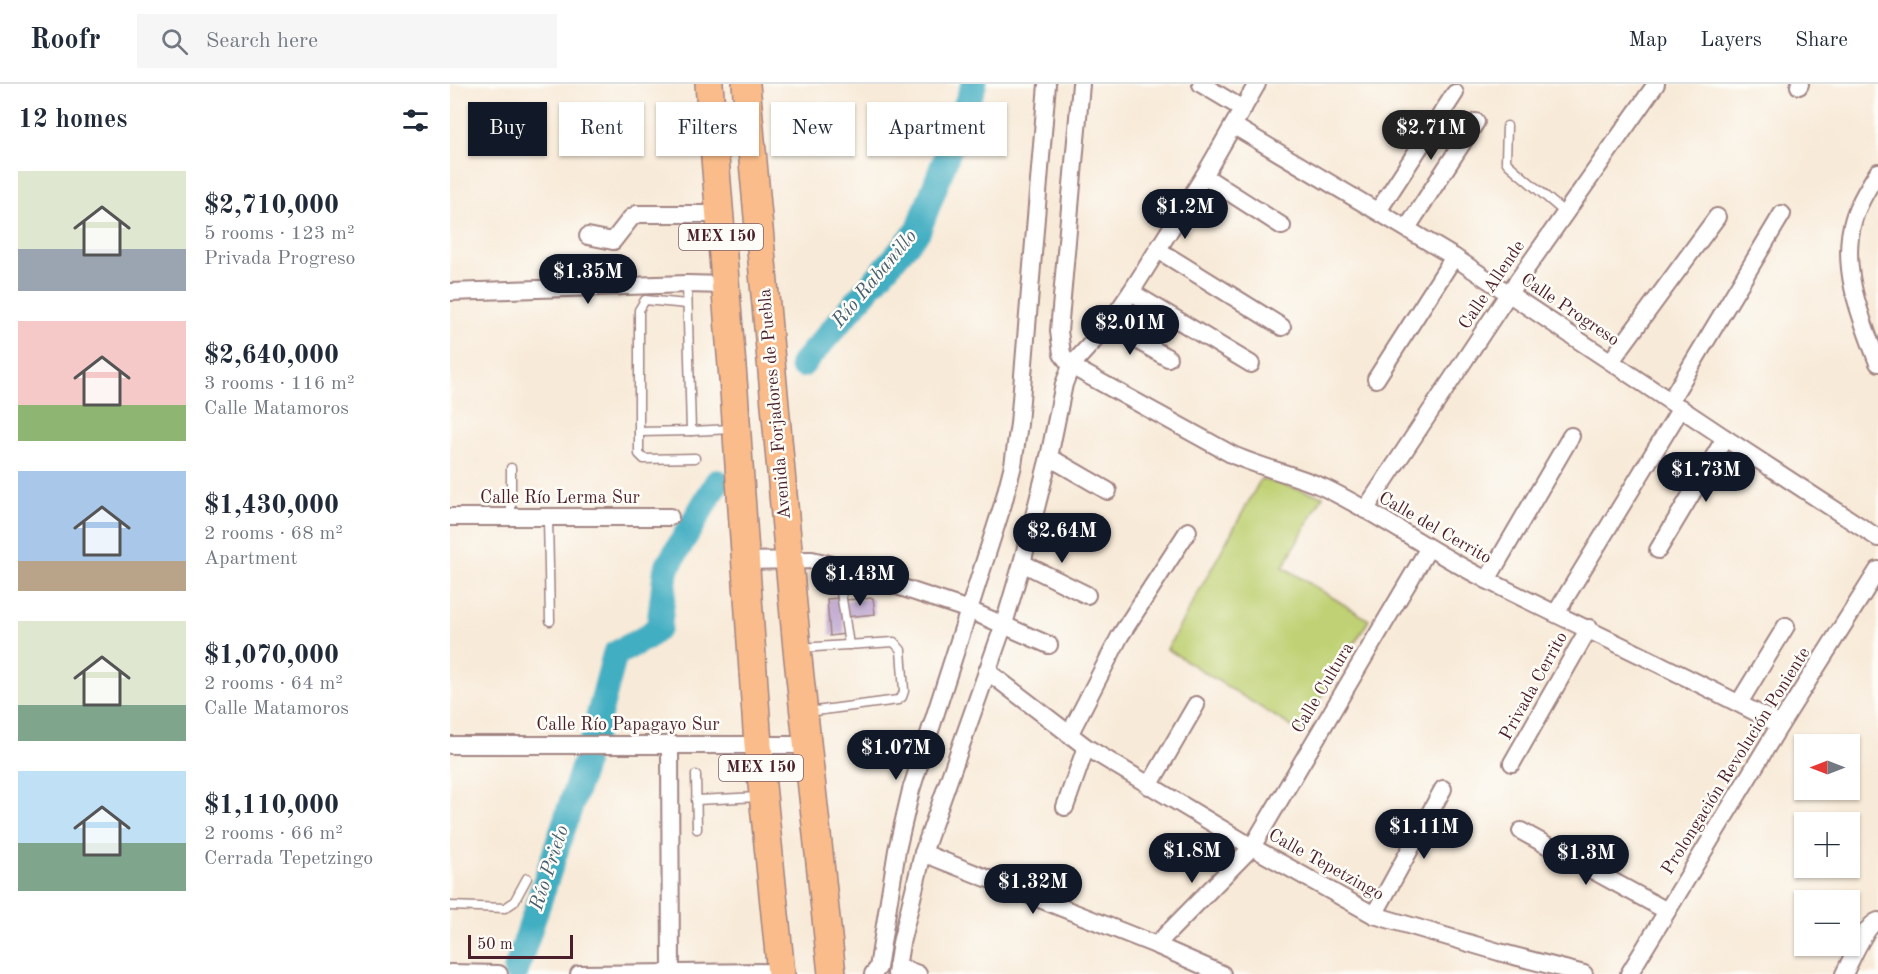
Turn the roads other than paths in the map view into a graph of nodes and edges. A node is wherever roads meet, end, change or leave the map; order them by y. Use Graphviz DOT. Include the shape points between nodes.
graph roads {
  1 [pos="709,84"];
  2 [pos="746,84"];
  3 [pos="1047,84"];
  4 [pos="1082,84"];
  5 [pos="1202,84"];
  6 [pos="1257,84"];
  7 [pos="1653,85"];
  8 [pos="1455,93"];
  9 [pos="1243,109"];
  10 [pos="1476,122"];
  11 [pos="1234,126"];
  12 [pos="1507,126"];
  13 [pos="1204,176"];
  14 [pos="1876,180"];
  15 [pos="1378,211"];
  16 [pos="1564,212"];
  17 [pos="719,214"];
  18 [pos="1782,214"];
  19 [pos="1717,217"];
  20 [pos="1282,226"];
  21 [pos="1407,228"];
  22 [pos="588,236"];
  23 [pos="1158,250"];
  24 [pos="1454,257"];
  25 [pos="687,284"];
  26 [pos="725,285"];
  27 [pos="450,292"];
  28 [pos="1131,292"];
  29 [pos="1509,292"];
  30 [pos="687,304"];
  31 [pos="1108,324"];
  32 [pos="1878,324"];
  33 [pos="1282,327"];
  34 [pos="1869,339"];
  35 [pos="1168,358"];
  36 [pos="1611,362"];
  37 [pos="1878,363"];
  38 [pos="1251,364"];
  39 [pos="1071,366"];
  40 [pos="1376,379"];
  41 [pos="1676,404"];
  42 [pos="736,429"];
  43 [pos="691,431"];
  44 [pos="639,432"];
  45 [pos="1571,436"];
  46 [pos="1725,438"];
  47 [pos="1049,457"];
  48 [pos="695,458"];
  49 [pos="511,468"];
  50 [pos="1108,491"];
  51 [pos="1365,510"];
  52 [pos="450,517"];
  53 [pos="511,517"];
  54 [pos="548,517"];
  55 [pos="670,518"];
  56 [pos="1188,531"];
  57 [pos="1878,538"];
  58 [pos="1428,549"];
  59 [pos="1658,550"];
  60 [pos="789,560"];
  61 [pos="745,561"];
  62 [pos="1022,564"];
  63 [pos="837,566"];
  64 [pos="1878,570"];
  65 [pos="1487,580"];
  66 [pos="1087,595"];
  67 [pos="969,610"];
  68 [pos="1556,613"];
  69 [pos="550,621"];
  70 [pos="1004,624"];
  71 [pos="1786,626"];
  72 [pos="1589,628"];
  73 [pos="849,645"];
  74 [pos="1048,645"];
  75 [pos="797,649"];
  76 [pos="987,671"];
  77 [pos="1739,703"];
  78 [pos="1196,705"];
  79 [pos="804,713"];
  80 [pos="1780,724"];
  81 [pos="1069,735"];
  82 [pos="670,744"];
  83 [pos="450,745"];
  84 [pos="758,745"];
  85 [pos="807,745"];
  86 [pos="1086,747"];
  87 [pos="1512,763"];
  88 [pos="696,775"];
  89 [pos="1149,786"];
  90 [pos="1443,789"];
  91 [pos="764,797"];
  92 [pos="696,800"];
  93 [pos="1065,807"];
  94 [pos="697,829"];
  95 [pos="1521,831"];
  96 [pos="1252,847"];
  97 [pos="922,853"];
  98 [pos="526,878"];
  99 [pos="450,906"];
  100 [pos="1667,911"];
  101 [pos="1374,915"];
  102 [pos="1878,921"];
  103 [pos="1156,945"];
  104 [pos="896,970"];
  105 [pos="450,973"];
  106 [pos="671,973"];
  107 [pos="781,973"];
  108 [pos="499,974"];
  109 [pos="579,974"];
  110 [pos="836,974"];
  111 [pos="873,974"];
  112 [pos="918,974"];
  113 [pos="1222,974"];
  114 [pos="1584,974"];
  115 [pos="1629,974"];
  116 [pos="1845,974"];
  1 -- 17 [label="main road, MEX 150"];
  2 -- 60 [label="main road, Avenida Forjadores de Puebla / MEX 150"];
  3 -- 67 [label="street" via="1013,465"];
  4 -- 39 [label="street" via="1059,331 1062,354"];
  5 -- 9 [label="street"];
  6 -- 9 [label="street"];
  7 -- 16 [label="street, Calle Allende"];
  8 -- 15 [label="street"];
  9 -- 11 [label="street"];
  10 -- 21 [label="street"];
  11 -- 13 [label="street"];
  11 -- 15 [label="street, Calle Progreso"];
  12 -- 16 [label="lane" via="1506,161"];
  13 -- 20 [label="street"];
  13 -- 23 [label="street"];
  14 -- 34 [label="street" via="1854,217 1848,252 1852,286"];
  15 -- 21 [label="street, Calle Progreso"];
  16 -- 29 [label="street, Calle Allende"];
  17 -- 22 [label="street" via="637,214 613,241"];
  17 -- 26 [label="main road, MEX 150"];
  18 -- 41 [label="street"];
  19 -- 36 [label="street"];
  21 -- 24 [label="street, Calle Progreso"];
  23 -- 28 [label="street"];
  23 -- 33 [label="street"];
  24 -- 29 [label="street, Calle Progreso"];
  24 -- 40 [label="street"];
  25 -- 26 [label="street"];
  25 -- 27 [label="street"];
  25 -- 30 [label="lane"];
  26 -- 42 [label="main road, MEX 150"];
  28 -- 31 [label="street"];
  28 -- 38 [label="street"];
  29 -- 36 [label="street, Calle Progreso"];
  29 -- 51 [label="street, Calle Allende"];
  30 -- 43 [label="lane"];
  30 -- 44 [label="lane" via="645,300 641,304"];
  31 -- 35 [label="street"];
  31 -- 39 [label="street"];
  32 -- 34 [label="street"];
  34 -- 37 [label="street"];
  36 -- 41 [label="street, Calle Progreso"];
  39 -- 47 [label="street"];
  39 -- 51 [label="street, Calle del Cerrito" via="1251,464 1305,480"];
  41 -- 46 [label="street, Calle Progreso"];
  41 -- 68 [label="street"];
  42 -- 43 [label="lane"];
  42 -- 61 [label="main road, MEX 150"];
  43 -- 44 [label="lane"];
  44 -- 48 [label="lane" via="639,454 644,459"];
  45 -- 65 [label="street"];
  46 -- 57 [label="street, Calle Progreso"];
  46 -- 59 [label="street"];
  47 -- 50 [label="street"];
  47 -- 62 [label="street"];
  49 -- 53 [label="lane"];
  51 -- 58 [label="street, Calle del Cerrito"];
  52 -- 53 [label="street, Calle Río Lerma Sur"];
  53 -- 54 [label="street, Calle Río Lerma Sur"];
  54 -- 55 [label="street, Calle Río Lerma Sur"];
  54 -- 69 [label="lane"];
  56 -- 81 [label="street" via="1120,636"];
  58 -- 65 [label="street, Calle del Cerrito"];
  58 -- 96 [label="street, Calle Cultura"];
  60 -- 61 [label="street"];
  60 -- 63 [label="street"];
  60 -- 75 [label="main road, Avenida Forjadores de Puebla / MEX 150"];
  61 -- 84 [label="main road, MEX 150"];
  62 -- 66 [label="street"];
  62 -- 70 [label="street"];
  63 -- 67 [label="street"];
  63 -- 73 [label="lane"];
  64 -- 80 [label="street, Prolongación Revolución Poniente"];
  65 -- 68 [label="street, Calle del Cerrito"];
  67 -- 70 [label="street"];
  67 -- 111 [label="street" via="911,790 878,968"];
  68 -- 72 [label="street, Calle del Cerrito"];
  70 -- 74 [label="street"];
  70 -- 76 [label="street"];
  71 -- 77 [label="street"];
  72 -- 77 [label="street, Calle del Cerrito"];
  72 -- 87 [label="street, Privada Cerrito"];
  73 -- 75 [label="lane"];
  73 -- 79 [label="lane" via="894,642 901,650 902,697"];
  75 -- 79 [label="main road, Avenida Forjadores de Puebla / MEX 150"];
  76 -- 81 [label="street, Calle Tepetzingo"];
  76 -- 97 [label="street"];
  77 -- 80 [label="street, Calle del Cerrito"];
  78 -- 89 [label="street"];
  79 -- 85 [label="main road, Avenida Forjadores de Puebla / MEX 150"];
  80 -- 100 [label="street, Prolongación Revolución Poniente"];
  81 -- 86 [label="street, Calle Tepetzingo"];
  82 -- 83 [label="street, Calle Río Papagayo Sur"];
  82 -- 84 [label="street, Calle Río Papagayo Sur"];
  82 -- 106 [label="street"];
  84 -- 85 [label="street, Calle Río Papagayo Sur"];
  84 -- 91 [label="main road, MEX 150"];
  85 -- 110 [label="main road, Avenida Forjadores de Puebla / MEX 150"];
  86 -- 89 [label="street, Calle Tepetzingo"];
  86 -- 93 [label="street"];
  88 -- 92 [label="lane"];
  89 -- 96 [label="street, Calle Tepetzingo"];
  90 -- 101 [label="street"];
  91 -- 92 [label="lane"];
  91 -- 107 [label="main road, MEX 150"];
  92 -- 94 [label="lane"];
  95 -- 100 [label="street"];
  96 -- 101 [label="street, Calle Tepetzingo"];
  96 -- 103 [label="street, Calle Cultura"];
  97 -- 103 [label="street"];
  97 -- 104 [label="street"];
  98 -- 99 [label="lane" via="514,902 506,908"];
  100 -- 115 [label="street, Prolongación Revolución Poniente"];
  101 -- 114 [label="street, Calle Tepetzingo"];
  102 -- 116 [label="street" via="1866,932"];
  103 -- 113 [label="street"];
  104 -- 112 [label="street"];
  105 -- 108 [label="street"];
  106 -- 107 [label="street"];
  106 -- 109 [label="street"];
}
